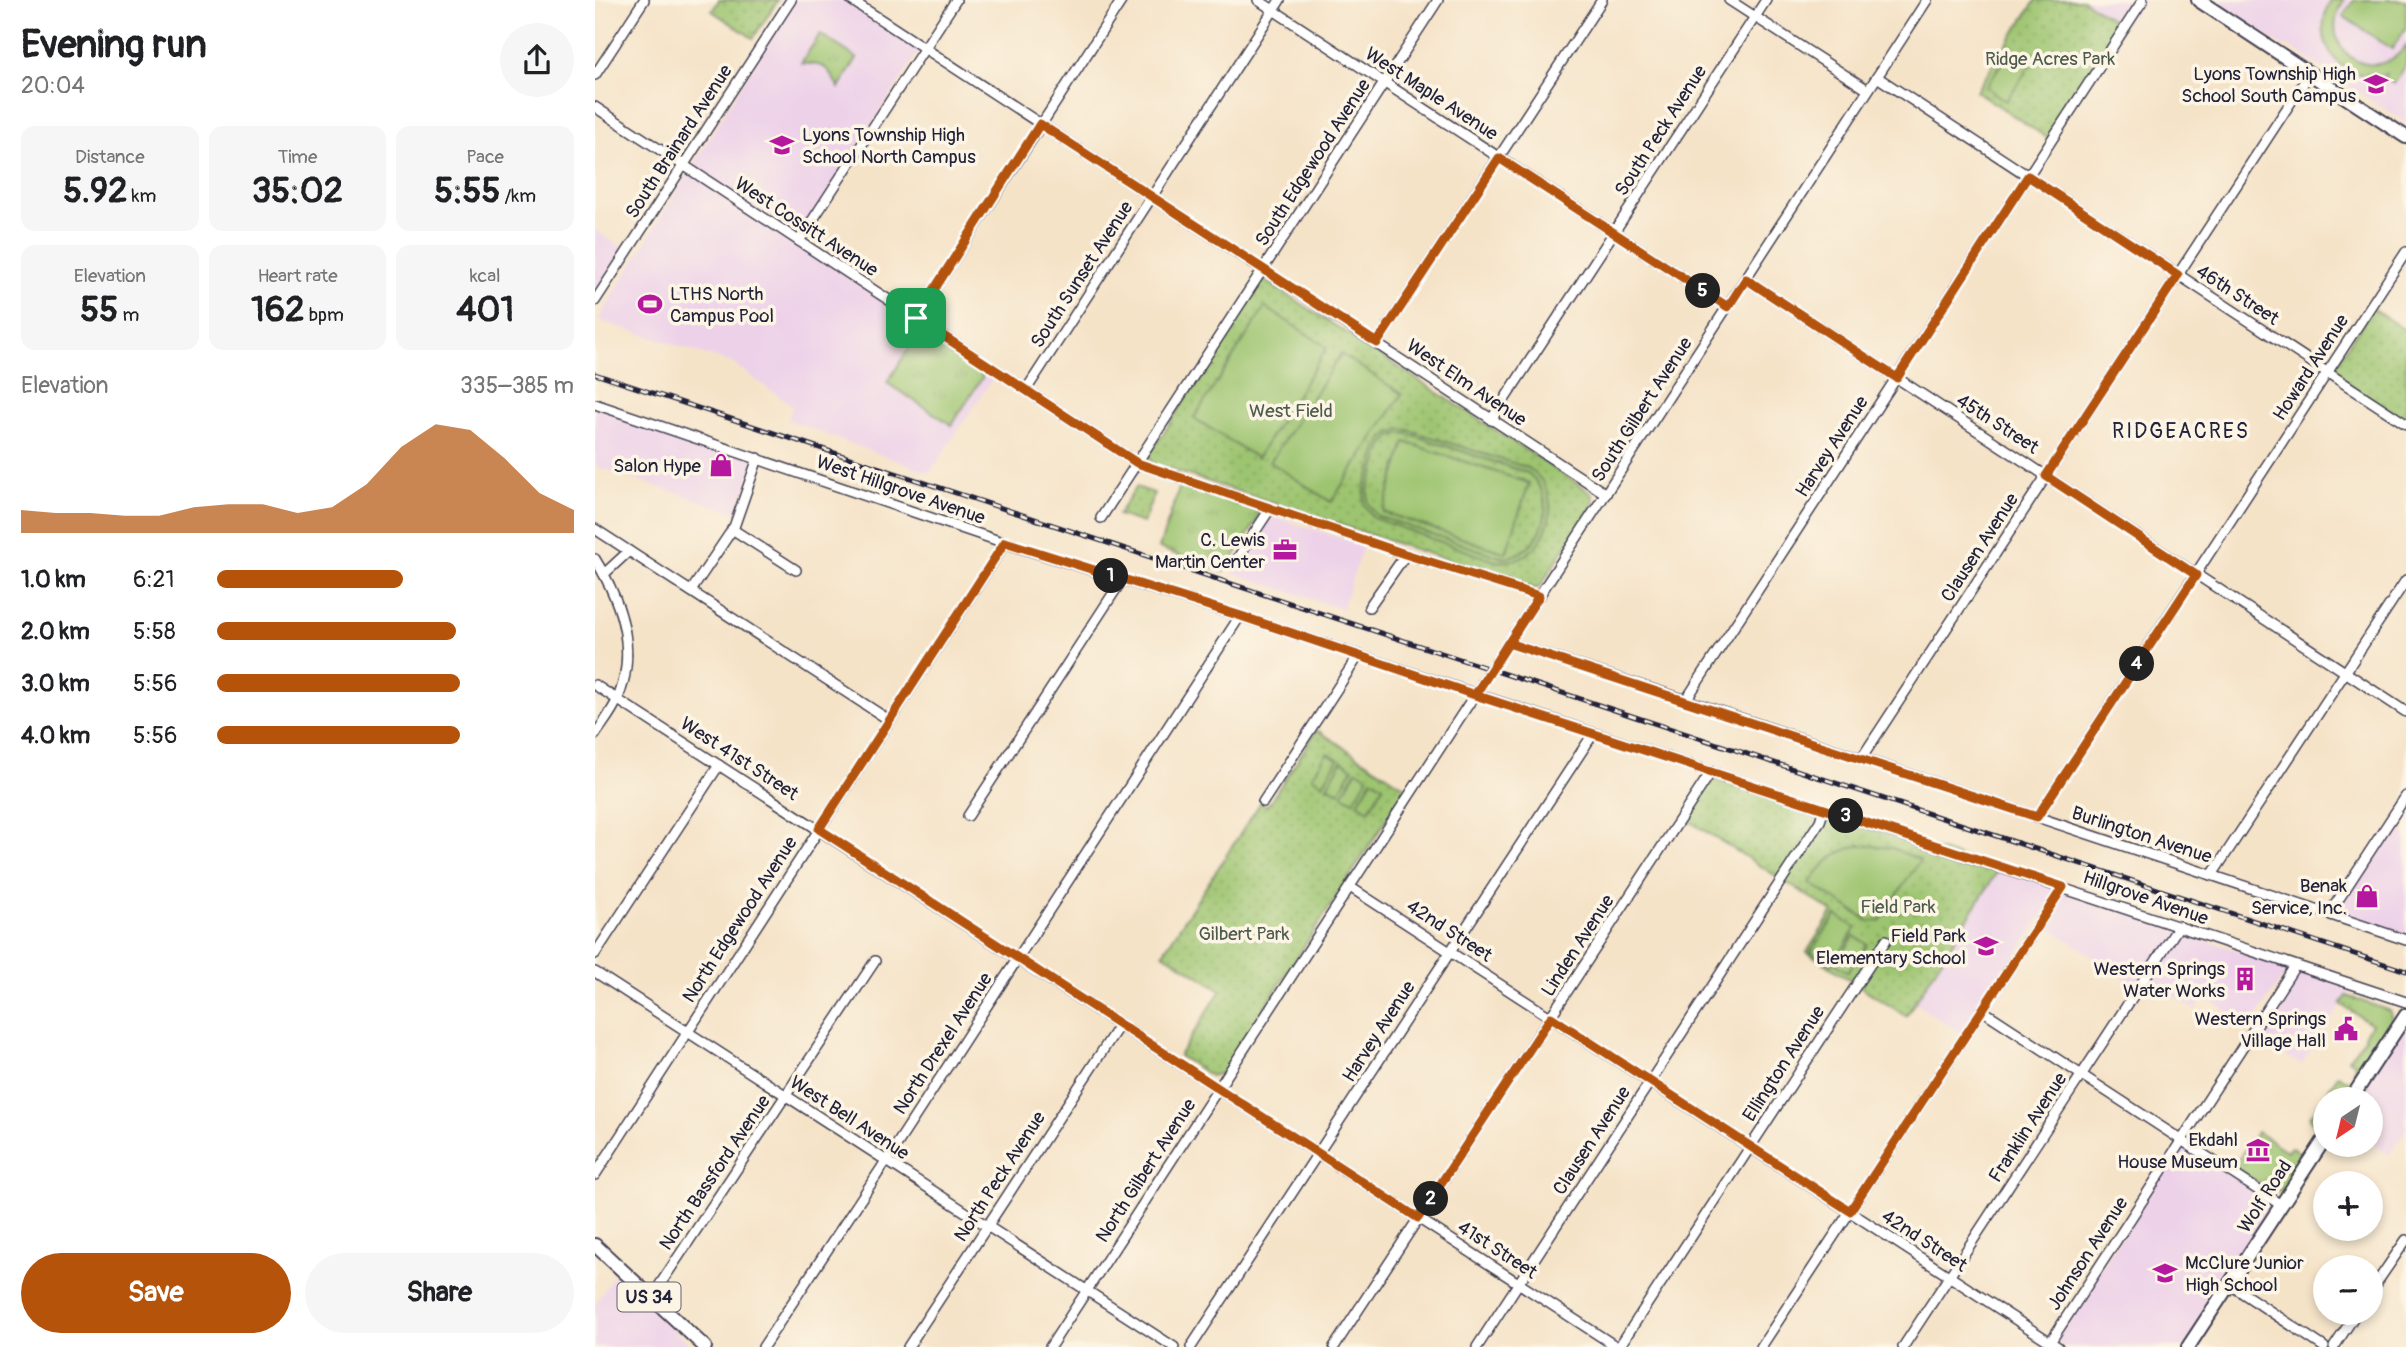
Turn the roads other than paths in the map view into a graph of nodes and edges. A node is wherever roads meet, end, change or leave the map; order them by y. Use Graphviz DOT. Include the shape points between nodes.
graph roads {
  1 [pos="643,0"];
  2 [pos="791,0"];
  3 [pos="851,0"];
  4 [pos="956,0"];
  5 [pos="1122,0"];
  6 [pos="1258,0"];
  7 [pos="1280,0"];
  8 [pos="1438,0"];
  9 [pos="1602,0"];
  10 [pos="1729,0"];
  11 [pos="1766,0"];
  12 [pos="1927,0"];
  13 [pos="2143,0"];
  14 [pos="2198,0"];
  15 [pos="1273,10"];
  16 [pos="1755,17"];
  17 [pos="924,48"];
  18 [pos="2310,73"];
  19 [pos="595,75"];
  20 [pos="1877,77"];
  21 [pos="1384,82"];
  22 [pos="1868,90"];
  23 [pos="595,107"];
  24 [pos="1040,124"];
  25 [pos="2406,137"];
  26 [pos="1499,158"];
  27 [pos="683,165"];
  28 [pos="2028,176"];
  29 [pos="1152,197"];
  30 [pos="1614,233"];
  31 [pos="799,241"];
  32 [pos="2406,252"];
  33 [pos="1263,270"];
  34 [pos="2178,275"];
  35 [pos="1746,279"];
  36 [pos="595,302"];
  37 [pos="1728,307"];
  38 [pos="916,318"];
  39 [pos="1377,343"];
  40 [pos="2328,372"];
  41 [pos="1897,378"];
  42 [pos="1026,390"];
  43 [pos="595,404"];
  44 [pos="1491,419"];
  45 [pos="2406,424"];
  46 [pos="758,458"];
  47 [pos="1137,463"];
  48 [pos="2046,476"];
  49 [pos="1606,494"];
  50 [pos="1270,509"];
  51 [pos="1101,518"];
  52 [pos="595,529"];
  53 [pos="732,529"];
  54 [pos="1005,542"];
  55 [pos="629,551"];
  56 [pos="1405,554"];
  57 [pos="595,559"];
  58 [pos="1235,562"];
  59 [pos="796,570"];
  60 [pos="604,574"];
  61 [pos="2196,575"];
  62 [pos="2406,579"];
  63 [pos="1122,580"];
  64 [pos="691,591"];
  65 [pos="1539,596"];
  66 [pos="1369,607"];
  67 [pos="1241,616"];
  68 [pos="1508,643"];
  69 [pos="1359,656"];
  70 [pos="2345,672"];
  71 [pos="595,685"];
  72 [pos="1475,695"];
  73 [pos="618,700"];
  74 [pos="1686,700"];
  75 [pos="2406,712"];
  76 [pos="889,720"];
  77 [pos="1593,734"];
  78 [pos="595,735"];
  79 [pos="1861,759"];
  80 [pos="719,765"];
  81 [pos="1711,772"];
  82 [pos="2406,796"];
  83 [pos="1263,802"];
  84 [pos="1824,809"];
  85 [pos="968,816"];
  86 [pos="2037,817"];
  87 [pos="819,829"];
  88 [pos="2212,875"];
  89 [pos="1350,887"];
  90 [pos="2063,887"];
  91 [pos="2329,914"];
  92 [pos="2179,926"];
  93 [pos="1886,940"];
  94 [pos="2406,940"];
  95 [pos="1450,951"];
  96 [pos="595,954"];
  97 [pos="1018,958"];
  98 [pos="874,961"];
  99 [pos="2295,966"];
  100 [pos="595,972"];
  101 [pos="2406,1002"];
  102 [pos="1982,1010"];
  103 [pos="2406,1015"];
  104 [pos="1551,1017"];
  105 [pos="1120,1024"];
  106 [pos="686,1031"];
  107 [pos="2082,1075"];
  108 [pos="1650,1082"];
  109 [pos="2359,1087"];
  110 [pos="1219,1088"];
  111 [pos="786,1096"];
  112 [pos="2182,1139"];
  113 [pos="1749,1147"];
  114 [pos="1319,1153"];
  115 [pos="2313,1157"];
  116 [pos="886,1161"];
  117 [pos="595,1175"];
  118 [pos="2281,1205"];
  119 [pos="1850,1211"];
  120 [pos="1418,1218"];
  121 [pos="987,1226"];
  122 [pos="2406,1240"];
  123 [pos="595,1245"];
  124 [pos="2383,1273"];
  125 [pos="1949,1277"];
  126 [pos="1518,1284"];
  127 [pos="2229,1284"];
  128 [pos="1087,1290"];
  129 [pos="651,1298"];
  130 [pos="2348,1325"];
  131 [pos="2052,1345"];
  132 [pos="705,1347"];
  133 [pos="763,1347"];
  134 [pos="908,1347"];
  135 [pos="1050,1347"];
  136 [pos="1174,1347"];
  137 [pos="1191,1347"];
  138 [pos="1334,1347"];
  139 [pos="1477,1347"];
  140 [pos="1618,1347"];
  141 [pos="1761,1347"];
  142 [pos="1903,1347"];
  143 [pos="2188,1347"];
  144 [pos="2324,1347"];
  145 [pos="2334,1347"];
  1 -- 19 [label="street"];
  2 -- 27 [label="street, South Brainard Avenue"];
  3 -- 17 [label="street, West Elm Avenue"];
  4 -- 17 [label="street"];
  5 -- 24 [label="street"];
  6 -- 15 [label="street, West Maple Avenue"];
  7 -- 15 [label="street, South Sunset Avenue"];
  8 -- 21 [label="street, South Edgewood Avenue"];
  9 -- 26 [label="street"];
  10 -- 16 [label="street"];
  11 -- 16 [label="street, South Peck Avenue"];
  12 -- 20 [label="street, South Gilbert Avenue"];
  13 -- 28 [label="street, Harvey Avenue"];
  14 -- 18 [label="main road"];
  15 -- 21 [label="street, West Maple Avenue"];
  15 -- 29 [label="street, South Sunset Avenue"];
  16 -- 22 [label="street"];
  16 -- 30 [label="street, South Peck Avenue"];
  17 -- 24 [label="street, West Elm Avenue"];
  17 -- 31 [label="street"];
  18 -- 25 [label="main road"];
  18 -- 34 [label="street, Clausen Avenue"];
  20 -- 22 [label="street, South Gilbert Avenue"];
  20 -- 28 [label="street, 46th Street"];
  21 -- 26 [label="street, West Maple Avenue"];
  21 -- 33 [label="street, South Edgewood Avenue"];
  22 -- 35 [label="street, South Gilbert Avenue"];
  23 -- 27 [label="street, West Cossitt Avenue"];
  24 -- 29 [label="street, West Elm Avenue"];
  24 -- 38 [label="street"];
  26 -- 30 [label="street, West Maple Avenue"];
  26 -- 39 [label="street"];
  27 -- 31 [label="street, West Cossitt Avenue"];
  27 -- 36 [label="street, South Brainard Avenue"];
  28 -- 34 [label="street, 46th Street"];
  28 -- 41 [label="street, Harvey Avenue"];
  29 -- 33 [label="street, West Elm Avenue"];
  29 -- 42 [label="street, South Sunset Avenue"];
  30 -- 37 [label="street, West Maple Avenue"];
  30 -- 44 [label="street, South Peck Avenue"];
  31 -- 38 [label="street, West Cossitt Avenue"];
  32 -- 40 [label="street, Howard Avenue"];
  33 -- 39 [label="street, West Elm Avenue"];
  33 -- 47 [label="street, South Edgewood Avenue"];
  34 -- 40 [label="street, 46th Street"];
  34 -- 48 [label="street, Clausen Avenue"];
  35 -- 37 [label="street, South Gilbert Avenue"];
  35 -- 41 [label="street, 45th Street"];
  37 -- 49 [label="street, South Gilbert Avenue"];
  38 -- 42 [label="street, West Cossitt Avenue"];
  39 -- 44 [label="street, West Elm Avenue"];
  40 -- 45 [label="street, 46th Street"];
  40 -- 61 [label="street, Howard Avenue"];
  41 -- 48 [label="street, 45th Street"];
  41 -- 74 [label="street, Harvey Avenue"];
  42 -- 47 [label="street, West Cossitt Avenue"];
  43 -- 46 [label="street, West Hillgrove Avenue"];
  44 -- 49 [label="street, West Elm Avenue"];
  46 -- 53 [label="street"];
  46 -- 54 [label="street, West Hillgrove Avenue"];
  47 -- 50 [label="street, West Cossitt Avenue"];
  47 -- 51 [label="street, South Edgewood Avenue"];
  48 -- 61 [label="street, 45th Street"];
  48 -- 79 [label="street, Clausen Avenue"];
  49 -- 65 [label="street, South Gilbert Avenue"];
  50 -- 56 [label="street, West Cossitt Avenue"];
  50 -- 58 [label="street"];
  52 -- 55 [label="street"];
  53 -- 59 [label="street"];
  53 -- 64 [label="street"];
  54 -- 63 [label="street, West Hillgrove Avenue"];
  54 -- 76 [label="street, North Edgewood Avenue"];
  55 -- 60 [label="street"];
  55 -- 64 [label="street"];
  56 -- 65 [label="street, West Cossitt Avenue"];
  56 -- 66 [label="street"];
  57 -- 60 [label="street"];
  60 -- 73 [label="street" via="625,632 627,665"];
  61 -- 70 [label="street, 45th Street"];
  61 -- 86 [label="street, Howard Avenue"];
  62 -- 70 [label="street"];
  63 -- 67 [label="street, West Hillgrove Avenue"];
  63 -- 85 [label="street"];
  64 -- 76 [label="street"];
  65 -- 68 [label="street, South Gilbert Avenue"];
  67 -- 69 [label="street, West Hillgrove Avenue"];
  67 -- 97 [label="street, North Drexel Avenue"];
  68 -- 72 [label="street, South Gilbert Avenue"];
  68 -- 74 [label="street, Burlington Avenue"];
  69 -- 72 [label="street, West Hillgrove Avenue"];
  69 -- 83 [label="street"];
  70 -- 75 [label="street, 45th Street"];
  70 -- 88 [label="street"];
  71 -- 73 [label="street, West 41st Street"];
  72 -- 77 [label="street, Hillgrove Avenue"];
  72 -- 89 [label="street, North Gilbert Avenue"];
  73 -- 78 [label="street"];
  73 -- 80 [label="street, West 41st Street"];
  74 -- 79 [label="street, Burlington Avenue"];
  76 -- 87 [label="street, North Edgewood Avenue"];
  77 -- 81 [label="street, Hillgrove Avenue"];
  77 -- 95 [label="street, Harvey Avenue"];
  79 -- 86 [label="street, Burlington Avenue"];
  80 -- 87 [label="street, West 41st Street"];
  80 -- 96 [label="street"];
  81 -- 84 [label="street, Hillgrove Avenue"];
  81 -- 104 [label="street, Linden Avenue"];
  82 -- 91 [label="street"];
  84 -- 90 [label="street, Hillgrove Avenue"];
  84 -- 108 [label="street, Clausen Avenue"];
  86 -- 88 [label="street, Burlington Avenue"];
  87 -- 97 [label="street, West 41st Street"];
  87 -- 106 [label="street, North Edgewood Avenue"];
  88 -- 91 [label="street, Burlington Avenue"];
  89 -- 95 [label="street, 42nd Street"];
  89 -- 110 [label="street, North Gilbert Avenue"];
  90 -- 92 [label="street, Hillgrove Avenue"];
  90 -- 102 [label="street"];
  91 -- 94 [label="street, Burlington Avenue"];
  92 -- 99 [label="street, Hillgrove Avenue"];
  92 -- 107 [label="street, Franklin Avenue"];
  93 -- 113 [label="street, Ellington Avenue"];
  95 -- 104 [label="street, 42nd Street"];
  95 -- 114 [label="street, Harvey Avenue"];
  97 -- 105 [label="street, West 41st Street"];
  97 -- 116 [label="street, North Drexel Avenue"];
  98 -- 111 [label="street, North Bassford Avenue"];
  99 -- 101 [label="street, Hillgrove Avenue"];
  99 -- 112 [label="street, Johnson Avenue"];
  100 -- 106 [label="street, West Bell Avenue"];
  102 -- 107 [label="street"];
  102 -- 119 [label="street"];
  103 -- 109 [label="main road"];
  104 -- 108 [label="street, 42nd Street"];
  104 -- 120 [label="street, Linden Avenue"];
  105 -- 110 [label="street, West 41st Street"];
  105 -- 121 [label="street, North Peck Avenue"];
  106 -- 111 [label="street, West Bell Avenue"];
  106 -- 117 [label="street, North Edgewood Avenue"];
  107 -- 112 [label="street"];
  107 -- 125 [label="street, Franklin Avenue"];
  108 -- 113 [label="street, 42nd Street"];
  108 -- 126 [label="street, Clausen Avenue"];
  110 -- 114 [label="street, 41st Street"];
  110 -- 128 [label="street, North Gilbert Avenue"];
  111 -- 116 [label="street, West Bell Avenue"];
  111 -- 129 [label="street, North Bassford Avenue"];
  112 -- 118 [label="street"];
  112 -- 131 [label="street, Johnson Avenue"];
  113 -- 119 [label="street, 42nd Street"];
  113 -- 140 [label="street, Ellington Avenue"];
  114 -- 120 [label="street, 41st Street"];
  114 -- 137 [label="street, Harvey Avenue"];
  115 -- 118 [label="main road, Wolf Road"];
  116 -- 121 [label="street, West Bell Avenue"];
  116 -- 133 [label="street, North Drexel Avenue"];
  118 -- 127 [label="main road, Wolf Road"];
  119 -- 125 [label="street, 42nd Street"];
  119 -- 141 [label="street"];
  120 -- 126 [label="street, 41st Street"];
  120 -- 138 [label="street, Linden Avenue"];
  121 -- 128 [label="street, West Bell Avenue"];
  121 -- 134 [label="street, North Peck Avenue"];
  122 -- 124 [label="street"];
  123 -- 129 [label="main road, US 34"];
  125 -- 131 [label="street, 42nd Street"];
  125 -- 142 [label="street, Franklin Avenue"];
  126 -- 139 [label="street, Clausen Avenue"];
  126 -- 140 [label="street, 41st Street"];
  127 -- 143 [label="main road, Wolf Road"];
  127 -- 144 [label="street"];
  128 -- 135 [label="street, North Gilbert Avenue"];
  128 -- 136 [label="street, West Bell Avenue"];
  129 -- 132 [label="main road, US 34"];
  130 -- 145 [label="street"];
}
